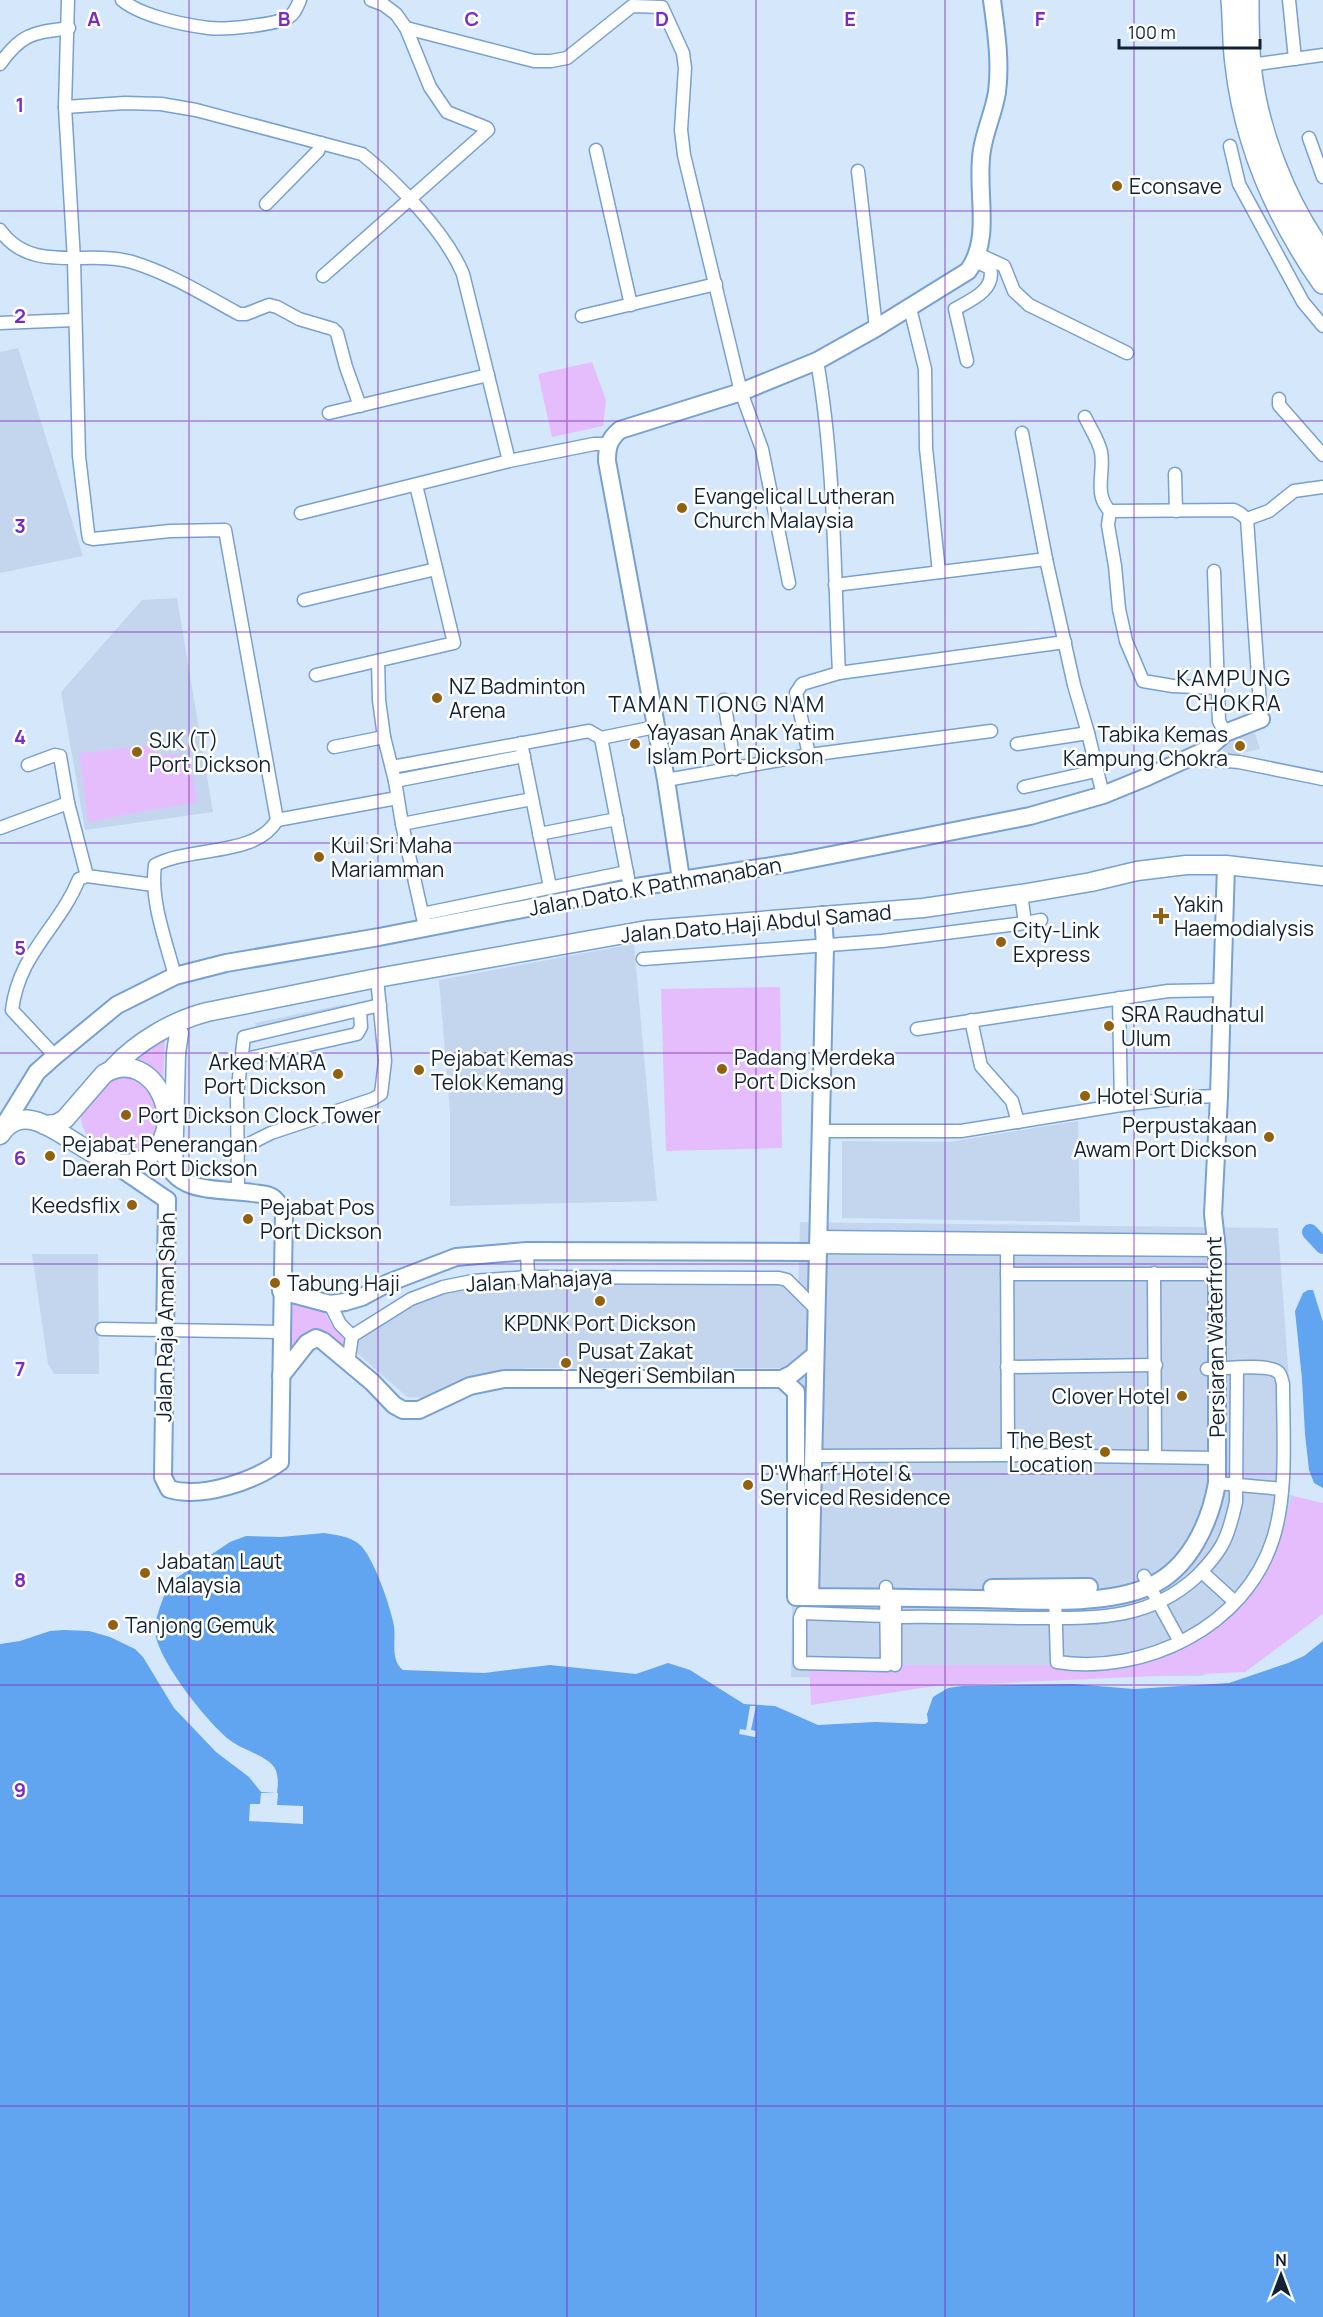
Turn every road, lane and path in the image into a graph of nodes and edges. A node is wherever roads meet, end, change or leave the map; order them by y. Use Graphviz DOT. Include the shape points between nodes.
graph roads {
  1 [pos="68,0"];
  2 [pos="122,0"];
  3 [pos="300,0"];
  4 [pos="371,0"];
  5 [pos="992,0"];
  6 [pos="1233,0"];
  7 [pos="1248,0"];
  8 [pos="1289,0"];
  9 [pos="69,28"];
  10 [pos="406,28"];
  11 [pos="1323,55"];
  12 [pos="1295,59"];
  13 [pos="0,64"];
  14 [pos="1250,65"];
  15 [pos="65,107"];
  16 [pos="1310,138"];
  17 [pos="321,143"];
  18 [pos="1230,146"];
  19 [pos="596,150"];
  20 [pos="858,171"];
  21 [pos="1323,177"];
  22 [pos="410,200"];
  23 [pos="266,204"];
  24 [pos="0,230"];
  25 [pos="1318,254"];
  26 [pos="977,258"];
  27 [pos="74,260"];
  28 [pos="322,276"];
  29 [pos="1323,283"];
  30 [pos="716,284"];
  31 [pos="631,305"];
  32 [pos="910,308"];
  33 [pos="582,316"];
  34 [pos="74,320"];
  35 [pos="0,322"];
  36 [pos="1323,326"];
  37 [pos="876,328"];
  38 [pos="1127,353"];
  39 [pos="817,361"];
  40 [pos="967,361"];
  41 [pos="488,375"];
  42 [pos="741,392"];
  43 [pos="1279,399"];
  44 [pos="360,406"];
  45 [pos="329,413"];
  46 [pos="1085,417"];
  47 [pos="1022,433"];
  48 [pos="608,444"];
  49 [pos="1323,455"];
  50 [pos="509,461"];
  51 [pos="1175,474"];
  52 [pos="416,484"];
  53 [pos="1323,488"];
  54 [pos="1110,511"];
  55 [pos="1176,511"];
  56 [pos="302,513"];
  57 [pos="1247,519"];
  58 [pos="1046,559"];
  59 [pos="436,569"];
  60 [pos="1214,571"];
  61 [pos="939,572"];
  62 [pos="789,583"];
  63 [pos="835,585"];
  64 [pos="304,600"];
  65 [pos="1065,642"];
  66 [pos="378,661"];
  67 [pos="839,672"];
  68 [pos="315,675"];
  69 [pos="1218,688"];
  70 [pos="724,700"];
  71 [pos="1260,719"];
  72 [pos="655,728"];
  73 [pos="991,731"];
  74 [pos="1088,733"];
  75 [pos="1225,733"];
  76 [pos="384,737"];
  77 [pos="601,738"];
  78 [pos="521,743"];
  79 [pos="1017,744"];
  80 [pos="334,747"];
  81 [pos="809,755"];
  82 [pos="524,756"];
  83 [pos="1191,758"];
  84 [pos="28,765"];
  85 [pos="392,766"];
  86 [pos="735,769"];
  87 [pos="1096,771"];
  88 [pos="1323,779"];
  89 [pos="666,780"];
  90 [pos="395,781"];
  91 [pos="1023,787"];
  92 [pos="1103,795"];
  93 [pos="397,798"];
  94 [pos="532,799"];
  95 [pos="68,802"];
  96 [pos="617,819"];
  97 [pos="277,820"];
  98 [pos="402,824"];
  99 [pos="0,828"];
  100 [pos="539,834"];
  101 [pos="1226,866"];
  102 [pos="87,876"];
  103 [pos="1323,876"];
  104 [pos="681,879"];
  105 [pos="629,880"];
  106 [pos="154,885"];
  107 [pos="550,887"];
  108 [pos="1021,894"];
  109 [pos="823,915"];
  110 [pos="1041,920"];
  111 [pos="423,921"];
  112 [pos="1025,923"];
  113 [pos="825,946"];
  114 [pos="643,959"];
  115 [pos="175,976"];
  116 [pos="377,978"];
  117 [pos="1222,990"];
  118 [pos="1119,998"];
  119 [pos="380,1005"];
  120 [pos="360,1010"];
  121 [pos="193,1016"];
  122 [pos="971,1020"];
  123 [pos="917,1029"];
  124 [pos="179,1033"];
  125 [pos="55,1056"];
  126 [pos="241,1060"];
  127 [pos="112,1068"];
  128 [pos="1219,1096"];
  129 [pos="80,1102"];
  130 [pos="167,1105"];
  131 [pos="1121,1105"];
  132 [pos="38,1122"];
  133 [pos="1018,1122"];
  134 [pos="820,1131"];
  135 [pos="0,1133"];
  136 [pos="165,1135"];
  137 [pos="239,1149"];
  138 [pos="96,1155"];
  139 [pos="113,1163"];
  140 [pos="173,1171"];
  141 [pos="205,1189"];
  142 [pos="238,1190"];
  143 [pos="167,1200"];
  144 [pos="1007,1244"];
  145 [pos="818,1246"];
  146 [pos="1212,1246"];
  147 [pos="527,1251"];
  148 [pos="1154,1273"];
  149 [pos="1007,1274"];
  150 [pos="1206,1274"];
  151 [pos="528,1277"];
  152 [pos="281,1291"];
  153 [pos="330,1304"];
  154 [pos="816,1309"];
  155 [pos="102,1329"];
  156 [pos="165,1330"];
  157 [pos="281,1332"];
  158 [pos="352,1336"];
  159 [pos="815,1355"];
  160 [pos="348,1364"];
  161 [pos="1156,1365"];
  162 [pos="1007,1367"];
  163 [pos="1237,1368"];
  164 [pos="1211,1369"];
  165 [pos="281,1376"];
  166 [pos="782,1379"];
  167 [pos="1008,1455"];
  168 [pos="1155,1455"];
  169 [pos="813,1456"];
  170 [pos="1212,1457"];
  171 [pos="1217,1483"];
  172 [pos="1236,1484"];
  173 [pos="1282,1489"];
  174 [pos="1202,1572"];
  175 [pos="1147,1581"];
  176 [pos="805,1590"];
  177 [pos="889,1594"];
  178 [pos="1001,1594"];
  179 [pos="1055,1594"];
  180 [pos="1235,1602"];
  181 [pos="1158,1603"];
  182 [pos="891,1616"];
  183 [pos="1001,1618"];
  184 [pos="1056,1618"];
  185 [pos="1180,1642"];
  186 [pos="895,1665"];
  1 -- 9 [label="street"];
  2 -- 3 [label="street" via="140,12 211,29 288,18"];
  4 -- 10 [label="street" via="396,14"];
  5 -- 26 [label="street" via="997,92 982,149 982,237"];
  6 -- 25 [label="highway" via="1236,64 1255,156 1286,225"];
  7 -- 14 [label="highway"];
  8 -- 12 [label="street"];
  9 -- 13 [label="street" via="26,37 13,46"];
  9 -- 15 [label="street"];
  10 -- 22 [label="street" via="430,87 447,112 488,130"];
  10 -- 30 [label="street" via="551,62 567,58 632,6 662,7 683,53 681,130"];
  11 -- 12 [label="street"];
  12 -- 14 [label="street"];
  14 -- 25 [label="highway" via="1257,108 1282,185"];
  15 -- 17 [label="street" via="161,104"];
  15 -- 27 [label="street"];
  16 -- 21 [label="street"];
  17 -- 22 [label="street" via="362,154"];
  17 -- 23 [label="street" via="318,151"];
  18 -- 36 [label="street" via="1239,184 1303,302"];
  19 -- 31 [label="street"];
  20 -- 37 [label="street"];
  22 -- 28 [label="street"];
  22 -- 41 [label="street" via="455,256"];
  24 -- 27 [label="street" via="8,241 28,254"];
  25 -- 29 [label="highway"];
  26 -- 32 [label="street" via="957,280"];
  26 -- 38 [label="street" via="1004,266 1014,291 1029,305"];
  26 -- 40 [label="street" via="990,268 992,275 984,292 955,309"];
  27 -- 34 [label="street"];
  27 -- 44 [label="street" via="128,261 162,272 239,314 269,305 333,329"];
  30 -- 31 [label="street"];
  30 -- 42 [label="street"];
  31 -- 33 [label="street"];
  32 -- 37 [label="street"];
  32 -- 61 [label="street" via="925,369 926,448"];
  34 -- 35 [label="street"];
  34 -- 97 [label="street" via="79,456 89,538 225,530"];
  37 -- 39 [label="street"];
  39 -- 42 [label="street"];
  39 -- 63 [label="street" via="828,445"];
  41 -- 44 [label="street"];
  41 -- 50 [label="street"];
  42 -- 48 [label="street" via="620,430"];
  42 -- 62 [label="street" via="762,448"];
  43 -- 49 [label="street" via="1279,405"];
  44 -- 45 [label="street"];
  46 -- 54 [label="street" via="1101,452 1099,485"];
  47 -- 58 [label="street"];
  48 -- 50 [label="street"];
  48 -- 72 [label="street" via="607,461"];
  50 -- 52 [label="street"];
  51 -- 55 [label="street"];
  52 -- 56 [label="street"];
  52 -- 59 [label="street"];
  53 -- 57 [label="street" via="1294,491 1269,511"];
  54 -- 55 [label="street"];
  54 -- 69 [label="street" via="1108,525 1119,609 1126,641 1143,681"];
  55 -- 57 [label="street" via="1233,510"];
  57 -- 71 [label="street"];
  58 -- 61 [label="street"];
  58 -- 65 [label="street"];
  59 -- 64 [label="street"];
  59 -- 66 [label="street" via="454,643"];
  60 -- 69 [label="street"];
  61 -- 63 [label="street"];
  63 -- 67 [label="street"];
  65 -- 67 [label="street"];
  65 -- 74 [label="street"];
  66 -- 68 [label="street"];
  66 -- 76 [label="street"];
  67 -- 81 [label="street" via="802,684 796,693"];
  69 -- 75 [label="street" via="1219,721"];
  70 -- 86 [label="street"];
  71 -- 75 [label="street, Jalan Dato K Pathmanaban"];
  72 -- 77 [label="street"];
  72 -- 89 [label="street"];
  73 -- 81 [label="street"];
  74 -- 79 [label="street"];
  74 -- 87 [label="street"];
  75 -- 83 [label="street, Jalan Dato K Pathmanaban"];
  76 -- 80 [label="street"];
  76 -- 85 [label="street"];
  77 -- 78 [label="street" via="589,731"];
  77 -- 96 [label="street"];
  78 -- 82 [label="street"];
  78 -- 85 [label="street"];
  81 -- 86 [label="street"];
  82 -- 90 [label="street"];
  82 -- 94 [label="street"];
  83 -- 88 [label="street" via="1239,762"];
  83 -- 92 [label="street, Jalan Dato K Pathmanaban"];
  84 -- 95 [label="street" via="60,756"];
  85 -- 90 [label="street"];
  86 -- 89 [label="street"];
  87 -- 91 [label="street"];
  87 -- 92 [label="street"];
  89 -- 104 [label="street"];
  90 -- 93 [label="street"];
  92 -- 104 [label="street, Jalan Dato K Pathmanaban" via="950,833"];
  93 -- 97 [label="street"];
  93 -- 98 [label="street"];
  94 -- 98 [label="street"];
  94 -- 100 [label="street"];
  95 -- 99 [label="street"];
  95 -- 102 [label="street"];
  96 -- 100 [label="street"];
  96 -- 105 [label="street"];
  97 -- 106 [label="street" via="264,836 251,841 164,860 155,865"];
  98 -- 111 [label="street"];
  100 -- 107 [label="street"];
  101 -- 103 [label="main road, Jalan Dato Haji Abdul Samad"];
  101 -- 108 [label="main road, Jalan Dato Haji Abdul Samad" via="1186,865 1137,871"];
  101 -- 117 [label="street, Persiaran Waterfront"];
  102 -- 106 [label="street"];
  102 -- 125 [label="street" via="79,879 16,984 12,1010"];
  104 -- 105 [label="street, Jalan Dato K Pathmanaban"];
  105 -- 107 [label="street"];
  105 -- 111 [label="street, Jalan Dato K Pathmanaban"];
  106 -- 115 [label="street"];
  107 -- 111 [label="street"];
  108 -- 109 [label="main road, Jalan Dato Haji Abdul Samad" via="923,908"];
  108 -- 112 [label="street"];
  109 -- 113 [label="street"];
  109 -- 116 [label="main road, Jalan Dato Haji Abdul Samad" via="647,930"];
  110 -- 112 [label="street"];
  111 -- 115 [label="street, Jalan Dato K Pathmanaban"];
  112 -- 113 [label="street"];
  113 -- 114 [label="street"];
  113 -- 134 [label="street"];
  115 -- 125 [label="street, Jalan Dato K Pathmanaban" via="117,1005"];
  116 -- 119 [label="street"];
  116 -- 121 [label="main road, Jalan Dato Haji Abdul Samad"];
  117 -- 118 [label="street" via="1167,991"];
  117 -- 128 [label="street, Persiaran Waterfront"];
  118 -- 122 [label="street"];
  118 -- 131 [label="street"];
  119 -- 120 [label="street"];
  119 -- 137 [label="street" via="385,1061 381,1094 271,1133"];
  120 -- 126 [label="street" via="244,1037"];
  120 -- 126 [label="street" via="361,1028 357,1034"];
  121 -- 124 [label="main road"];
  121 -- 127 [label="main road, Jalan Dato Haji Abdul Samad" via="160,1031"];
  122 -- 123 [label="street"];
  122 -- 133 [label="street" via="981,1066 1012,1101"];
  124 -- 130 [label="main road" via="170,1053"];
  124 -- 140 [label="main road"];
  125 -- 132 [label="street, Jalan Dato K Pathmanaban" via="29,1101 28,1111"];
  125 -- 135 [label="street, Jalan Dato K Pathmanaban" via="37,1071"];
  126 -- 137 [label="street" via="237,1094"];
  127 -- 129 [label="main road"];
  127 -- 130 [label="main road" via="143,1073 157,1086"];
  128 -- 131 [label="street"];
  128 -- 146 [label="street, Persiaran Waterfront"];
  129 -- 132 [label="main road" via="56,1124"];
  129 -- 138 [label="main road" via="76,1120 80,1135"];
  130 -- 136 [label="main road"];
  131 -- 133 [label="street"];
  132 -- 135 [label="main road" via="16,1120"];
  132 -- 138 [label="main road"];
  133 -- 134 [label="street" via="954,1132"];
  134 -- 145 [label="street"];
  136 -- 139 [label="main road" via="143,1160"];
  136 -- 140 [label="street" via="165,1157"];
  137 -- 142 [label="street"];
  138 -- 139 [label="main road"];
  139 -- 143 [label="street, Jalan Raja Aman Shah"];
  140 -- 141 [label="street" via="179,1179"];
  141 -- 142 [label="street"];
  141 -- 143 [label="street" via="179,1193"];
  142 -- 152 [label="street" via="273,1198 284,1212"];
  143 -- 156 [label="street, Jalan Raja Aman Shah"];
  144 -- 145 [label="street"];
  144 -- 146 [label="street"];
  144 -- 149 [label="street"];
  145 -- 147 [label="street"];
  145 -- 154 [label="street"];
  146 -- 150 [label="street, Persiaran Waterfront"];
  146 -- 164 [label="street, Persiaran Waterfront"];
  147 -- 151 [label="street"];
  147 -- 153 [label="street" via="456,1257 396,1279 362,1297"];
  148 -- 149 [label="street"];
  148 -- 150 [label="street"];
  148 -- 161 [label="street"];
  149 -- 162 [label="street"];
  150 -- 164 [label="street, Persiaran Waterfront"];
  151 -- 154 [label="street, Jalan Mahajaya" via="779,1278 787,1280"];
  151 -- 158 [label="street, Jalan Mahajaya" via="443,1287 411,1299"];
  152 -- 153 [label="street"];
  152 -- 157 [label="street"];
  153 -- 158 [label="street" via="340,1324"];
  154 -- 159 [label="street"];
  155 -- 156 [label="street"];
  156 -- 157 [label="street"];
  156 -- 165 [label="street, Jalan Raja Aman Shah" via="163,1477 167,1487 177,1492 238,1482 260,1475 280,1462"];
  157 -- 165 [label="street"];
  158 -- 160 [label="street"];
  159 -- 166 [label="street"];
  159 -- 169 [label="street"];
  160 -- 165 [label="street" via="323,1341 313,1338"];
  160 -- 166 [label="street" via="394,1405 411,1411 470,1386 504,1379"];
  161 -- 162 [label="street"];
  161 -- 168 [label="street"];
  162 -- 167 [label="street"];
  163 -- 164 [label="street"];
  163 -- 172 [label="street"];
  163 -- 173 [label="street, Persiaran Waterfront" via="1264,1368 1279,1373 1283,1384"];
  164 -- 170 [label="street, Persiaran Waterfront"];
  166 -- 176 [label="street" via="796,1392"];
  167 -- 168 [label="street"];
  167 -- 169 [label="street"];
  168 -- 170 [label="street"];
  169 -- 176 [label="street"];
  170 -- 171 [label="street, Persiaran Waterfront"];
  170 -- 175 [label="street, Persiaran Waterfront" via="1200,1515 1181,1549"];
  171 -- 172 [label="street"];
  171 -- 175 [label="street, Persiaran Waterfront" via="1208,1519 1188,1555 1166,1577"];
  172 -- 173 [label="street"];
  172 -- 174 [label="street" via="1236,1502 1224,1543"];
  173 -- 180 [label="street, Persiaran Waterfront" via="1273,1540 1263,1563"];
  174 -- 180 [label="street"];
  174 -- 181 [label="street"];
  175 -- 179 [label="street, Persiaran Waterfront"];
  175 -- 181 [label="street"];
  176 -- 177 [label="street, Persiaran Waterfront"];
  177 -- 178 [label="street, Persiaran Waterfront"];
  177 -- 182 [label="street"];
  178 -- 179 [label="street, Persiaran Waterfront"];
  178 -- 183 [label="street"];
  179 -- 184 [label="street"];
  180 -- 185 [label="street, Persiaran Waterfront" via="1218,1620"];
  181 -- 184 [label="street" via="1112,1616"];
  181 -- 185 [label="street"];
  182 -- 182 [label="street" via="887,1665 800,1663 802,1613"];
  182 -- 183 [label="street"];
  182 -- 186 [label="street"];
  183 -- 184 [label="street"];
  184 -- 185 [label="street, Persiaran Waterfront" via="1058,1662 1129,1660"];
}
